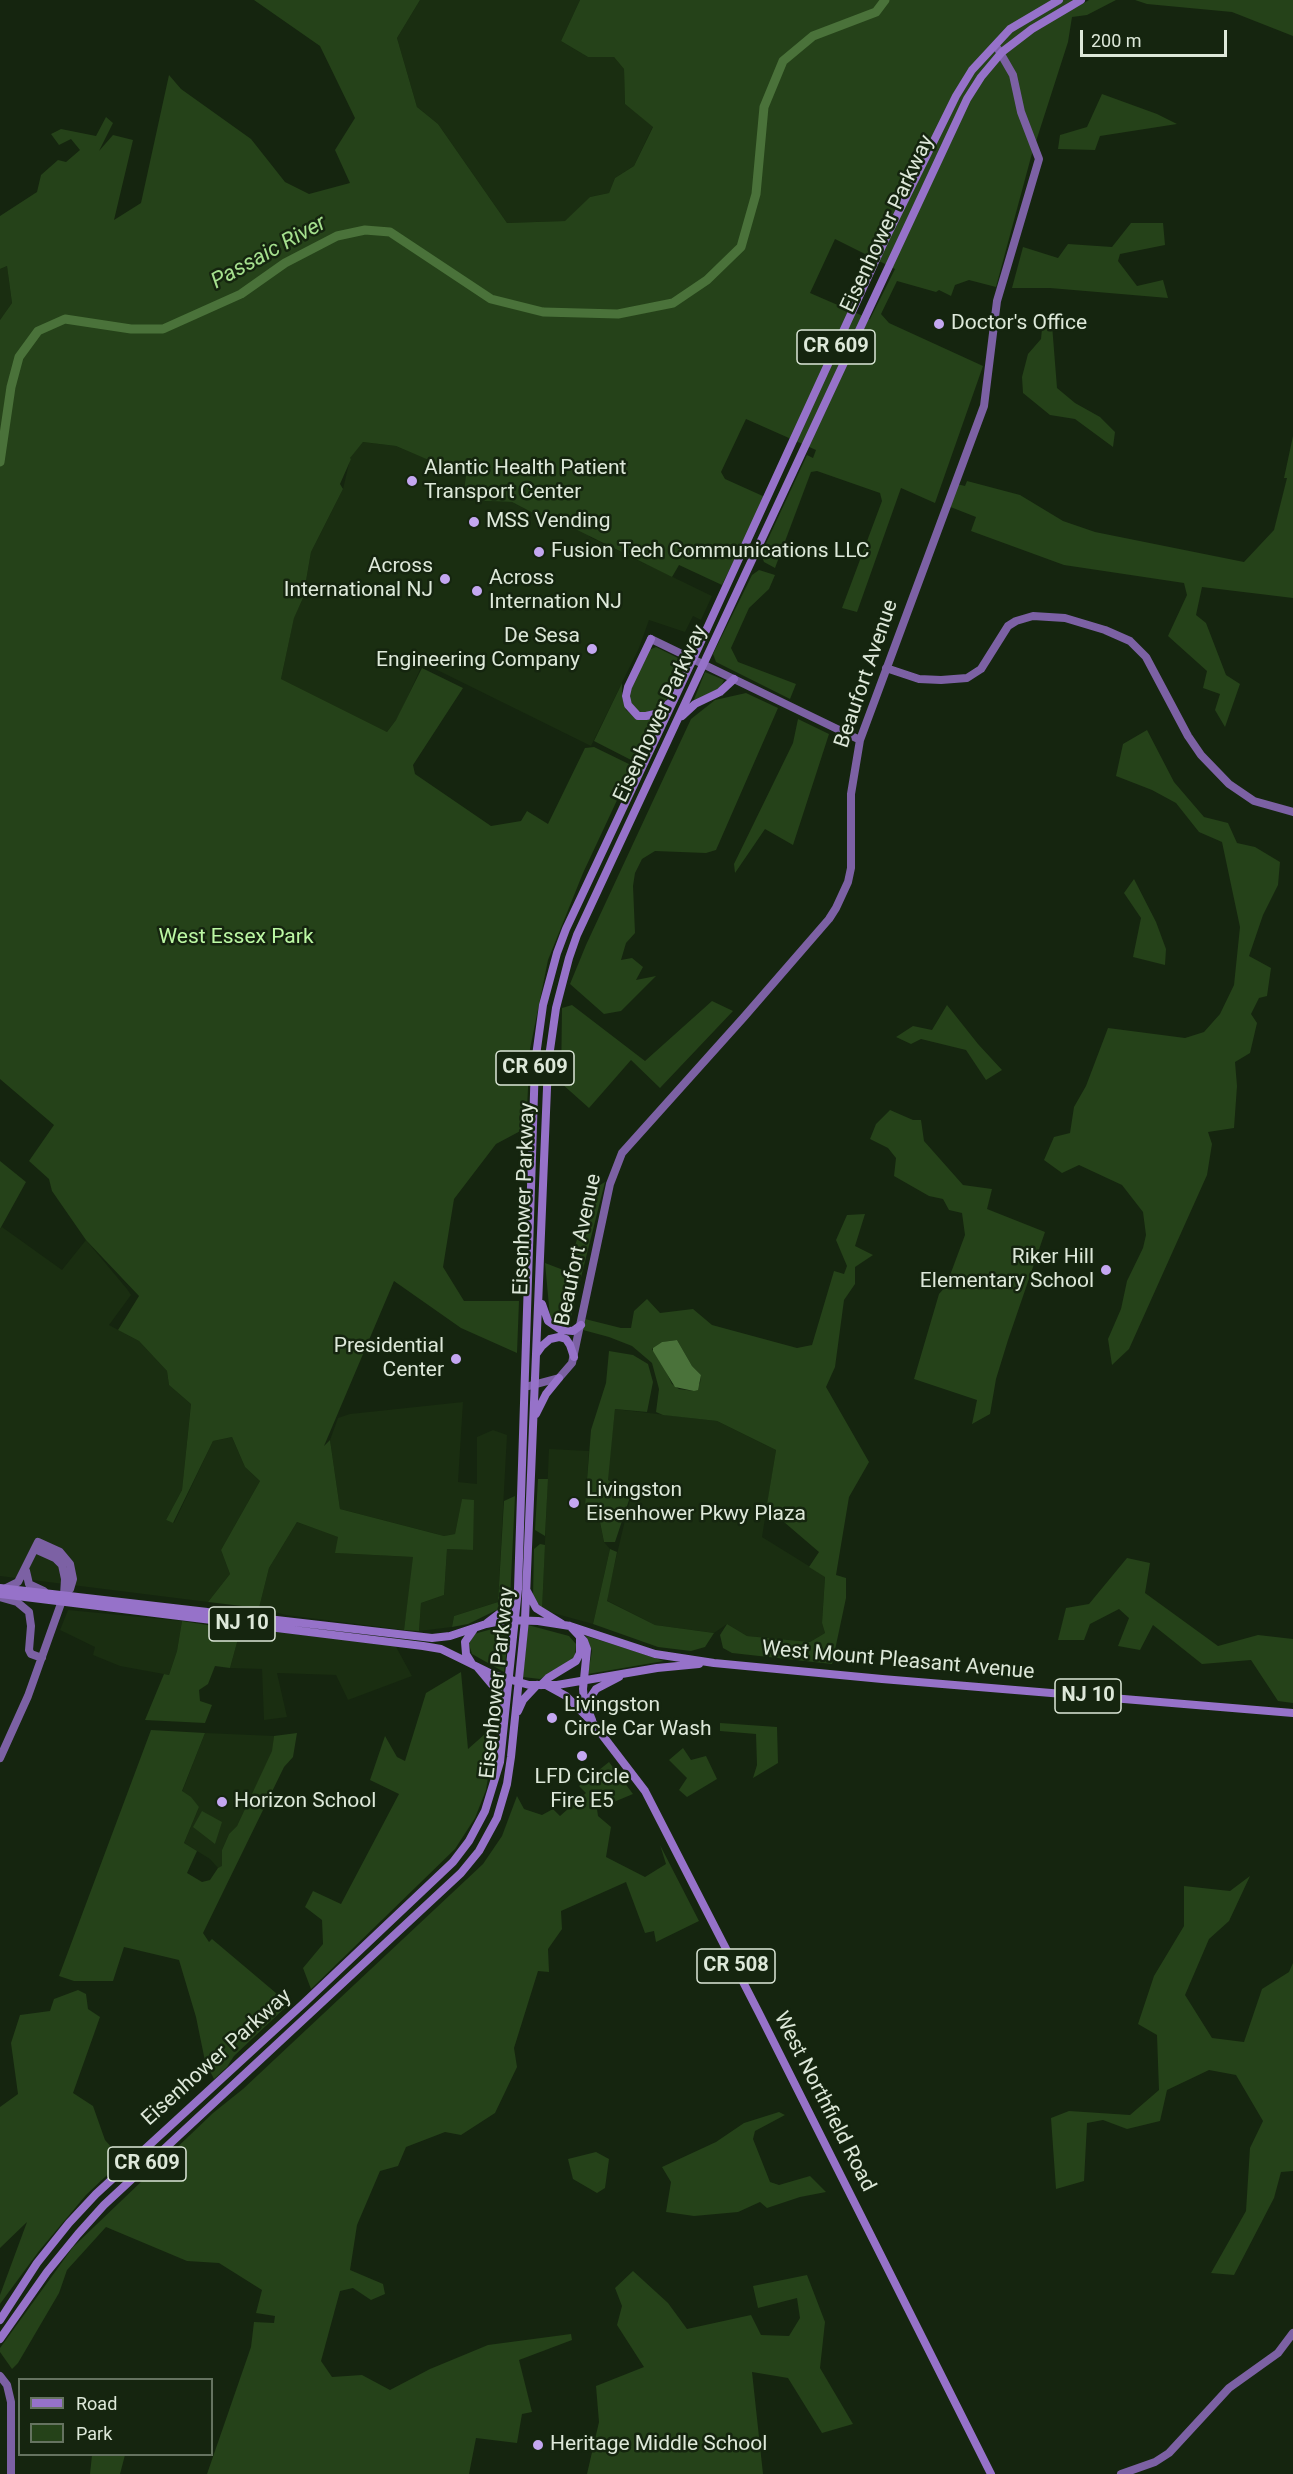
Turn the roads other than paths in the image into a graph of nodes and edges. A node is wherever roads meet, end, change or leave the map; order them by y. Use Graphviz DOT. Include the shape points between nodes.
graph roads {
  1 [pos="1059,0"];
  2 [pos="1081,0"];
  3 [pos="994,45"];
  4 [pos="1002,52"];
  5 [pos="651,639"];
  6 [pos="693,659"];
  7 [pos="704,664"];
  8 [pos="886,668"];
  9 [pos="734,679"];
  10 [pos="675,697"];
  11 [pos="676,723"];
  12 [pos="860,741"];
  13 [pos="1293,812"];
  14 [pos="539,1295"];
  15 [pos="581,1325"];
  16 [pos="537,1354"];
  17 [pos="574,1357"];
  18 [pos="559,1378"];
  19 [pos="535,1385"];
  20 [pos="525,1387"];
  21 [pos="534,1420"];
  22 [pos="26,1570"];
  23 [pos="522,1589"];
  24 [pos="1,1592"];
  25 [pos="61,1597"];
  26 [pos="514,1620"];
  27 [pos="525,1620"];
  28 [pos="486,1624"];
  29 [pos="566,1625"];
  30 [pos="474,1628"];
  31 [pos="580,1638"];
  32 [pos="42,1658"];
  33 [pos="472,1663"];
  34 [pos="714,1663"];
  35 [pos="627,1673"];
  36 [pos="584,1681"];
  37 [pos="513,1682"];
  38 [pos="542,1685"];
  39 [pos="587,1708"];
  40 [pos="1293,1713"];
  41 [pos="505,1720"];
  42 [pos="515,1720"];
  43 [pos="593,1723"];
  44 [pos="0,1758"];
  45 [pos="0,2320"];
  46 [pos="1293,2333"];
  47 [pos="0,2339"];
  48 [pos="0,2376"];
  49 [pos="11,2474"];
  50 [pos="991,2474"];
  51 [pos="1121,2474"];
  1 -- 3 [label="main road, Eisenhower Parkway / CR 609" via="1010,29"];
  2 -- 4 [label="main road, Eisenhower Parkway / CR 609"];
  3 -- 4 [label="street"];
  3 -- 6 [label="main road, Eisenhower Parkway / CR 609" via="956,96 884,242"];
  4 -- 7 [label="main road, Eisenhower Parkway / CR 609" via="966,99"];
  4 -- 8 [label="street, Beaufort Avenue" via="1039,159 997,302 984,405"];
  5 -- 6 [label="street"];
  5 -- 10 [label="main road" via="628,687 628,705 638,716 646,716 665,708"];
  6 -- 7 [label="street"];
  6 -- 10 [label="main road, Eisenhower Parkway / CR 609"];
  7 -- 9 [label="street"];
  7 -- 11 [label="main road, Eisenhower Parkway / CR 609"];
  8 -- 12 [label="street, Beaufort Avenue"];
  8 -- 13 [label="street" via="919,679 967,678 981,669 1008,626 1034,616 1065,618 1106,630 1130,641 1146,657 1188,736 1229,784 1254,801"];
  9 -- 11 [label="main road" via="720,692 690,708"];
  9 -- 12 [label="street"];
  10 -- 20 [label="main road, Eisenhower Parkway / CR 609" via="566,929 543,1005 536,1063"];
  11 -- 14 [label="main road, Eisenhower Parkway / CR 609" via="578,935 560,991 548,1064"];
  12 -- 15 [label="street, Beaufort Avenue" via="851,794 851,868 843,896 790,964 620,1156 610,1184"];
  14 -- 15 [label="main road" via="553,1326 568,1332"];
  14 -- 16 [label="main road, Eisenhower Parkway / CR 609"];
  15 -- 17 [label="street, Beaufort Avenue"];
  16 -- 17 [label="main road" via="550,1339 559,1337 566,1339"];
  16 -- 19 [label="main road, Eisenhower Parkway / CR 609"];
  17 -- 18 [label="street, Beaufort Avenue"];
  18 -- 19 [label="street"];
  18 -- 21 [label="main road"];
  19 -- 20 [label="street"];
  19 -- 21 [label="main road, Eisenhower Parkway / CR 609"];
  20 -- 23 [label="main road, Eisenhower Parkway / CR 609"];
  21 -- 23 [label="main road, Eisenhower Parkway / CR 609"];
  22 -- 24 [label="street" via="16,1584"];
  22 -- 25 [label="street" via="32,1586"];
  22 -- 25 [label="street" via="36,1546 60,1552 70,1563 73,1579 70,1589"];
  23 -- 26 [label="main road, Eisenhower Parkway / CR 609"];
  23 -- 27 [label="main road, Eisenhower Parkway / CR 609"];
  23 -- 28 [label="main road" via="508,1607"];
  23 -- 29 [label="main road" via="536,1608"];
  24 -- 25 [label="main road, NJ 10"];
  24 -- 32 [label="street" via="29,1612 32,1626 28,1650"];
  25 -- 30 [label="main road, NJ 10" via="426,1637 450,1636"];
  25 -- 32 [label="street"];
  25 -- 33 [label="main road, NJ 10" via="423,1646 441,1649"];
  26 -- 27 [label="main road, NJ 10"];
  26 -- 28 [label="main road, NJ 10"];
  26 -- 37 [label="main road, Eisenhower Parkway / CR 609"];
  27 -- 29 [label="main road, NJ 10"];
  27 -- 37 [label="main road, Eisenhower Parkway / CR 609"];
  28 -- 30 [label="main road, NJ 10"];
  29 -- 31 [label="main road, CR 508"];
  29 -- 34 [label="main road, West Mount Pleasant Avenue / NJ 10" via="655,1654"];
  30 -- 33 [label="main road" via="465,1642"];
  31 -- 36 [label="main road, CR 508" via="586,1649"];
  31 -- 38 [label="main road" via="576,1661"];
  32 -- 44 [label="street"];
  33 -- 37 [label="main road, NJ 10"];
  33 -- 41 [label="main road" via="498,1693"];
  34 -- 35 [label="main road, West Mount Pleasant Avenue / NJ 10"];
  34 -- 40 [label="main road, West Mount Pleasant Avenue / NJ 10"];
  35 -- 36 [label="main road, West Mount Pleasant Avenue / NJ 10"];
  35 -- 39 [label="main road" via="596,1689"];
  36 -- 38 [label="main road, West Mount Pleasant Avenue / NJ 10"];
  36 -- 39 [label="main road, CR 508"];
  37 -- 38 [label="main road, NJ 10"];
  37 -- 41 [label="main road, Eisenhower Parkway / CR 609"];
  37 -- 42 [label="main road, Eisenhower Parkway / CR 609"];
  38 -- 42 [label="main road" via="523,1700"];
  38 -- 43 [label="main road, CR 508" via="566,1696"];
  39 -- 43 [label="main road, CR 508"];
  41 -- 45 [label="main road, Eisenhower Parkway / CR 609" via="500,1762 485,1811 453,1862 96,2193 48,2249"];
  42 -- 47 [label="main road, Eisenhower Parkway / CR 609" via="503,1800 489,1834 461,1873 104,2205 53,2265"];
  43 -- 50 [label="main road, West Northfield Road / CR 508" via="645,1791"];
  46 -- 51 [label="street" via="1278,2352 1229,2388 1169,2453"];
  48 -- 49 [label="street" via="11,2402"];
}
